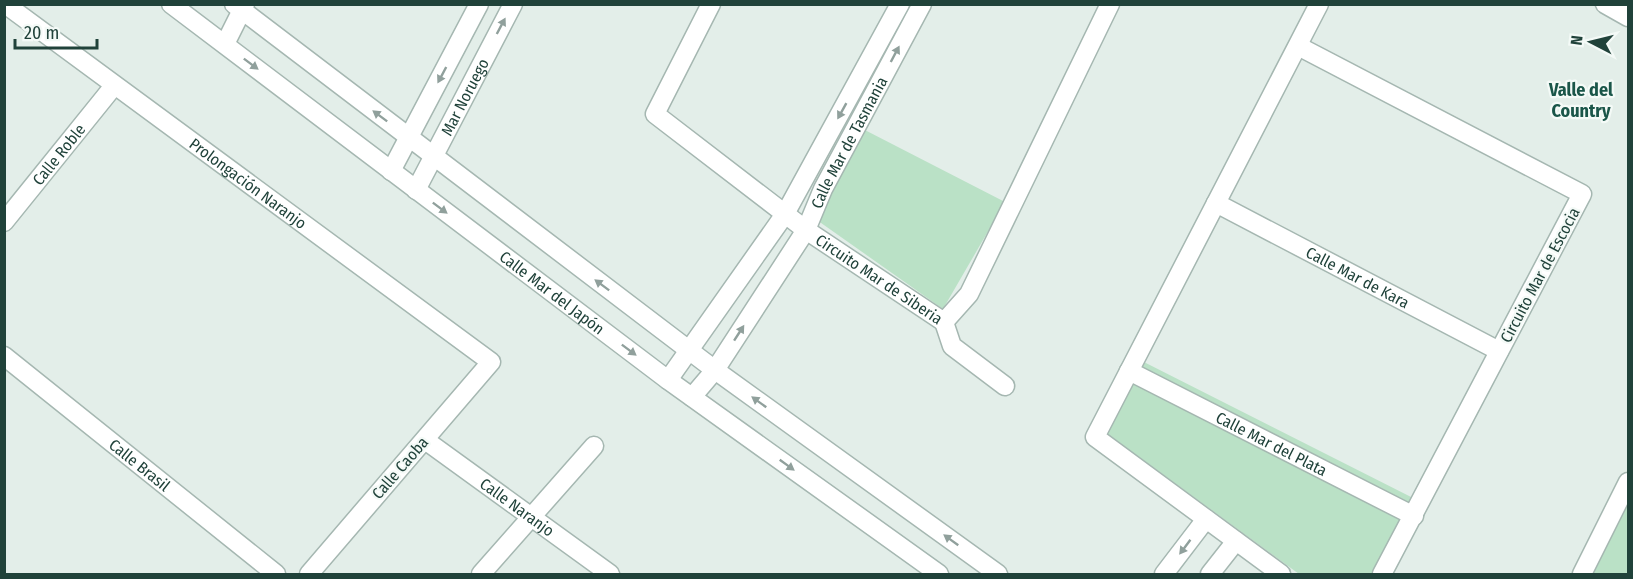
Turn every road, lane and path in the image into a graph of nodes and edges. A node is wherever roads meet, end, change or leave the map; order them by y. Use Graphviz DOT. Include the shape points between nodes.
graph roads {
  1 [pos="5,4"];
  2 [pos="171,4"];
  3 [pos="478,4"];
  4 [pos="513,4"];
  5 [pos="711,4"];
  6 [pos="900,4"];
  7 [pos="922,4"];
  8 [pos="1110,4"];
  9 [pos="1319,4"];
  10 [pos="1605,4"];
  11 [pos="240,7"];
  12 [pos="1629,17"];
  13 [pos="225,44"];
  14 [pos="1298,46"];
  15 [pos="113,87"];
  16 [pos="409,137"];
  17 [pos="433,157"];
  18 [pos="391,171"];
  19 [pos="416,190"];
  20 [pos="1216,203"];
  21 [pos="785,214"];
  22 [pos="4,222"];
  23 [pos="806,230"];
  24 [pos="944,322"];
  25 [pos="690,351"];
  26 [pos="1499,351"];
  27 [pos="4,356"];
  28 [pos="491,362"];
  29 [pos="715,370"];
  30 [pos="1129,371"];
  31 [pos="668,380"];
  32 [pos="1005,386"];
  33 [pos="692,397"];
  34 [pos="425,440"];
  35 [pos="594,446"];
  36 [pos="1629,482"];
  37 [pos="1414,516"];
  38 [pos="531,517"];
  39 [pos="1206,519"];
  40 [pos="1236,541"];
  41 [pos="276,574"];
  42 [pos="309,574"];
  43 [pos="481,574"];
  44 [pos="610,574"];
  45 [pos="939,574"];
  46 [pos="998,574"];
  47 [pos="1164,574"];
  48 [pos="1210,574"];
  49 [pos="1281,574"];
  50 [pos="1382,574"];
  51 [pos="1582,574"];
  1 -- 15 [label="street, Prolongación Naranjo"];
  2 -- 13 [label="street, Calle Mar del Japón"];
  3 -- 16 [label="street, Mar Noruego, one-way"];
  17 -- 4 [label="street, Mar Noruego, one-way"];
  5 -- 21 [label="street, Circuito Mar de Siberia" via="655,114"];
  6 -- 21 [label="street, Calle Mar de Tasmania, one-way"];
  23 -- 7 [label="street, Calle Mar de Tasmania, one-way" via="823,189"];
  8 -- 24 [label="street, Circuito Mar de Siberia" via="969,294"];
  9 -- 14 [label="street"];
  10 -- 12 [label="street"];
  11 -- 13 [label="street"];
  16 -- 11 [label="street, one-way"];
  13 -- 18 [label="street, Calle Mar del Japón, one-way"];
  14 -- 20 [label="street"];
  14 -- 26 [label="street, Circuito Mar de Escocia" via="1582,194"];
  15 -- 22 [label="street, Calle Roble"];
  15 -- 28 [label="street, Prolongación Naranjo"];
  16 -- 17 [label="street"];
  16 -- 18 [label="street, Mar Noruego"];
  17 -- 19 [label="street, Mar Noruego"];
  25 -- 17 [label="street, one-way"];
  18 -- 19 [label="street, Calle Mar del Japón"];
  19 -- 31 [label="street, Calle Mar del Japón, one-way"];
  20 -- 26 [label="street, Calle Mar de Kara"];
  20 -- 30 [label="street"];
  21 -- 23 [label="street, Circuito Mar de Siberia"];
  21 -- 25 [label="street, Calle Mar de Tasmania"];
  23 -- 24 [label="street, Circuito Mar de Siberia"];
  29 -- 23 [label="street, Calle Mar de Tasmania, one-way"];
  24 -- 32 [label="street" via="952,346"];
  25 -- 29 [label="street"];
  25 -- 31 [label="street, Calle Mar de Tasmania"];
  26 -- 37 [label="street, Circuito Mar de Escocia"];
  27 -- 41 [label="street, Calle Brasil"];
  28 -- 34 [label="street, Calle Caoba"];
  29 -- 33 [label="street, Calle Mar de Tasmania"];
  46 -- 29 [label="street, one-way"];
  30 -- 37 [label="street, Calle Mar del Plata"];
  30 -- 39 [label="street" via="1095,437"];
  31 -- 33 [label="street, Calle Mar del Japón"];
  33 -- 45 [label="street, Calle Mar del Japón, one-way"];
  34 -- 38 [label="street, Calle Naranjo"];
  34 -- 42 [label="street, Calle Caoba"];
  35 -- 38 [label="street"];
  36 -- 51 [label="street"];
  37 -- 50 [label="street, Circuito Mar de Escocia"];
  38 -- 43 [label="street"];
  38 -- 44 [label="street, Calle Naranjo"];
  39 -- 40 [label="street"];
  39 -- 47 [label="street, one-way"];
  40 -- 48 [label="street"];
  40 -- 49 [label="street"];
}
